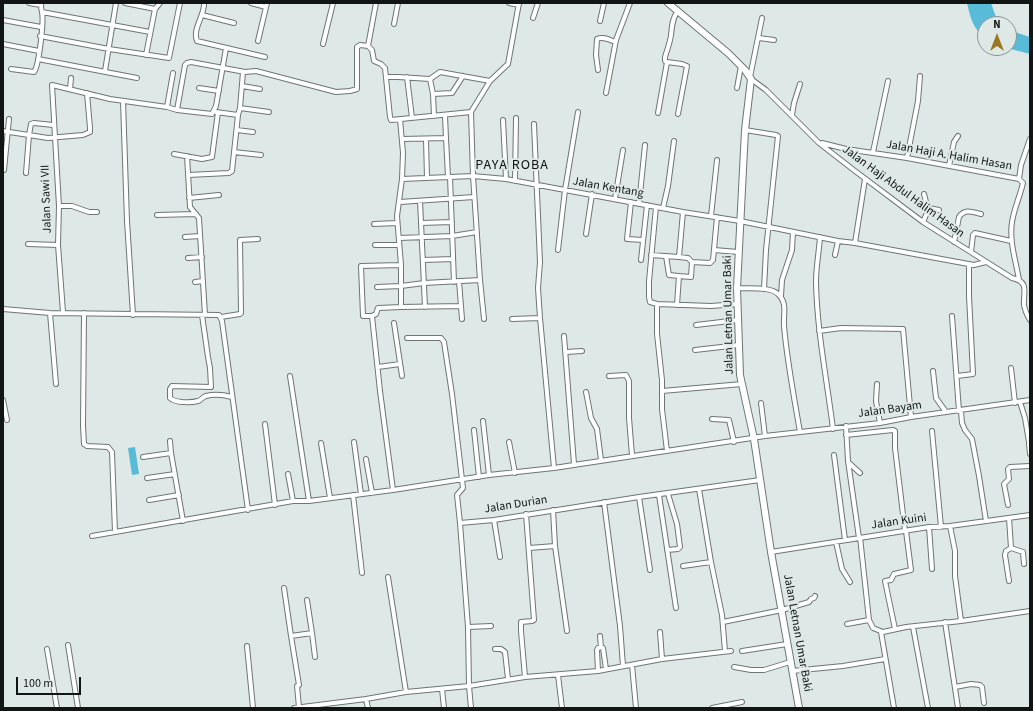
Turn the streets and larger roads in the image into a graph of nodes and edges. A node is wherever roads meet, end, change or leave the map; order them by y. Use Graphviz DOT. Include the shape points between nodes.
graph roads {
  1 [pos="29,3"];
  2 [pos="116,3"];
  3 [pos="125,3"];
  4 [pos="160,3"];
  5 [pos="180,3"];
  6 [pos="204,3"];
  7 [pos="251,3"];
  8 [pos="332,3"];
  9 [pos="376,3"];
  10 [pos="398,3"];
  11 [pos="510,3"];
  12 [pos="538,3"];
  13 [pos="604,3"];
  14 [pos="630,3"];
  15 [pos="668,3"];
  16 [pos="41,4"];
  17 [pos="519,4"];
  18 [pos="266,5"];
  19 [pos="677,8"];
  20 [pos="155,9"];
  21 [pos="42,12"];
  22 [pos="202,16"];
  23 [pos="533,18"];
  24 [pos="762,18"];
  25 [pos="3,20"];
  26 [pos="600,21"];
  27 [pos="234,23"];
  28 [pos="394,24"];
  29 [pos="112,26"];
  30 [pos="41,27"];
  31 [pos="150,32"];
  32 [pos="40,36"];
  33 [pos="759,38"];
  34 [pos="774,40"];
  35 [pos="258,41"];
  36 [pos="615,42"];
  37 [pos="3,44"];
  38 [pos="323,44"];
  39 [pos="368,46"];
  40 [pos="226,48"];
  41 [pos="109,49"];
  42 [pos="39,51"];
  43 [pos="146,55"];
  44 [pos="265,57"];
  45 [pos="38,59"];
  46 [pos="667,62"];
  47 [pos="741,66"];
  48 [pos="222,68"];
  49 [pos="11,69"];
  50 [pos="598,70"];
  51 [pos="105,71"];
  52 [pos="243,72"];
  53 [pos="173,73"];
  54 [pos="463,76"];
  55 [pos="920,76"];
  56 [pos="386,77"];
  57 [pos="406,77"];
  58 [pos="72,78"];
  59 [pos="137,78"];
  60 [pos="751,78"];
  61 [pos="430,79"];
  62 [pos="490,81"];
  63 [pos="888,81"];
  64 [pos="800,84"];
  65 [pos="242,86"];
  66 [pos="199,88"];
  67 [pos="737,88"];
  68 [pos="70,89"];
  69 [pos="260,89"];
  70 [pos="219,91"];
  71 [pos="87,93"];
  72 [pos="606,93"];
  73 [pos="433,94"];
  74 [pos="123,100"];
  75 [pos="167,107"];
  76 [pos="240,108"];
  77 [pos="177,110"];
  78 [pos="216,112"];
  79 [pos="269,112"];
  80 [pos="471,112"];
  81 [pos="578,112"];
  82 [pos="658,113"];
  83 [pos="678,114"];
  84 [pos="238,115"];
  85 [pos="792,115"];
  86 [pos="434,116"];
  87 [pos="445,116"];
  88 [pos="412,118"];
  89 [pos="516,118"];
  90 [pos="400,119"];
  91 [pos="9,120"];
  92 [pos="503,120"];
  93 [pos="534,124"];
  94 [pos="53,125"];
  95 [pos="237,130"];
  96 [pos="745,130"];
  97 [pos="5,131"];
  98 [pos="253,132"];
  99 [pos="29,134"];
  100 [pos="958,136"];
  101 [pos="54,137"];
  102 [pos="446,138"];
  103 [pos="402,139"];
  104 [pos="426,139"];
  105 [pos="1030,139"];
  106 [pos="674,141"];
  107 [pos="820,143"];
  108 [pos="645,145"];
  109 [pos="623,150"];
  110 [pos="234,152"];
  111 [pos="874,152"];
  112 [pos="174,154"];
  113 [pos="261,155"];
  114 [pos="187,156"];
  115 [pos="906,158"];
  116 [pos="717,160"];
  117 [pos="949,166"];
  118 [pos="4,170"];
  119 [pos="26,173"];
  120 [pos="188,175"];
  121 [pos="473,176"];
  122 [pos="449,177"];
  123 [pos="427,178"];
  124 [pos="402,179"];
  125 [pos="506,179"];
  126 [pos="865,179"];
  127 [pos="1019,179"];
  128 [pos="515,181"];
  129 [pos="536,184"];
  130 [pos="565,190"];
  131 [pos="592,194"];
  132 [pos="924,194"];
  133 [pos="219,195"];
  134 [pos="474,197"];
  135 [pos="189,198"];
  136 [pos="452,199"];
  137 [pos="615,200"];
  138 [pos="420,201"];
  139 [pos="400,202"];
  140 [pos="631,202"];
  141 [pos="639,204"];
  142 [pos="647,205"];
  143 [pos="58,206"];
  144 [pos="656,207"];
  145 [pos="663,208"];
  146 [pos="929,208"];
  147 [pos="939,210"];
  148 [pos="97,212"];
  149 [pos="683,212"];
  150 [pos="196,214"];
  151 [pos="981,214"];
  152 [pos="157,216"];
  153 [pos="711,216"];
  154 [pos="717,217"];
  155 [pos="740,221"];
  156 [pos="452,222"];
  157 [pos="923,222"];
  158 [pos="397,223"];
  159 [pos="421,223"];
  160 [pos="374,224"];
  161 [pos="770,226"];
  162 [pos="476,232"];
  163 [pos="793,232"];
  164 [pos="586,234"];
  165 [pos="200,236"];
  166 [pos="452,236"];
  167 [pos="185,237"];
  168 [pos="422,237"];
  169 [pos="820,237"];
  170 [pos="399,238"];
  171 [pos="258,239"];
  172 [pos="643,240"];
  173 [pos="838,241"];
  174 [pos="1011,241"];
  175 [pos="954,242"];
  176 [pos="855,243"];
  177 [pos="28,244"];
  178 [pos="58,245"];
  179 [pos="376,245"];
  180 [pos="399,245"];
  181 [pos="558,250"];
  182 [pos="714,250"];
  183 [pos="738,252"];
  184 [pos="970,252"];
  185 [pos="651,255"];
  186 [pos="836,255"];
  187 [pos="666,256"];
  188 [pos="202,257"];
  189 [pos="679,257"];
  190 [pos="188,258"];
  191 [pos="453,259"];
  192 [pos="422,260"];
  193 [pos="641,260"];
  194 [pos="692,262"];
  195 [pos="986,262"];
  196 [pos="969,264"];
  197 [pos="401,265"];
  198 [pos="679,276"];
  199 [pos="480,280"];
  200 [pos="1019,280"];
  201 [pos="203,281"];
  202 [pos="195,282"];
  203 [pos="457,282"];
  204 [pos="424,283"];
  205 [pos="401,286"];
  206 [pos="377,287"];
  207 [pos="737,288"];
  208 [pos="764,289"];
  209 [pos="781,298"];
  210 [pos="657,304"];
  211 [pos="737,304"];
  212 [pos="677,305"];
  213 [pos="461,306"];
  214 [pos="402,307"];
  215 [pos="425,307"];
  216 [pos="3,310"];
  217 [pos="50,312"];
  218 [pos="63,312"];
  219 [pos="84,313"];
  220 [pos="133,314"];
  221 [pos="204,315"];
  222 [pos="372,316"];
  223 [pos="952,316"];
  224 [pos="220,317"];
  225 [pos="540,318"];
  226 [pos="462,319"];
  227 [pos="484,319"];
  228 [pos="512,319"];
  229 [pos="738,320"];
  230 [pos="1030,320"];
  231 [pos="394,323"];
  232 [pos="696,325"];
  233 [pos="819,331"];
  234 [pos="564,336"];
  235 [pos="407,338"];
  236 [pos="739,345"];
  237 [pos="695,350"];
  238 [pos="582,351"];
  239 [pos="566,352"];
  240 [pos="400,364"];
  241 [pos="378,368"];
  242 [pos="1011,368"];
  243 [pos="933,371"];
  244 [pos="290,376"];
  245 [pos="402,376"];
  246 [pos="609,376"];
  247 [pos="957,376"];
  248 [pos="56,384"];
  249 [pos="742,384"];
  250 [pos="877,384"];
  251 [pos="662,391"];
  252 [pos="586,392"];
  253 [pos="232,397"];
  254 [pos="3,400"];
  255 [pos="1030,400"];
  256 [pos="1020,402"];
  257 [pos="761,403"];
  258 [pos="1015,403"];
  259 [pos="960,411"];
  260 [pos="946,412"];
  261 [pos="911,417"];
  262 [pos="712,419"];
  263 [pos="7,420"];
  264 [pos="482,421"];
  265 [pos="880,423"];
  266 [pos="265,424"];
  267 [pos="846,426"];
  268 [pos="833,429"];
  269 [pos="474,430"];
  270 [pos="932,431"];
  271 [pos="800,432"];
  272 [pos="846,435"];
  273 [pos="765,436"];
  274 [pos="754,439"];
  275 [pos="170,441"];
  276 [pos="1030,441"];
  277 [pos="354,442"];
  278 [pos="509,442"];
  279 [pos="734,442"];
  280 [pos="321,443"];
  281 [pos="667,451"];
  282 [pos="172,453"];
  283 [pos="1030,454"];
  284 [pos="632,455"];
  285 [pos="834,455"];
  286 [pos="143,457"];
  287 [pos="366,459"];
  288 [pos="601,460"];
  289 [pos="849,462"];
  290 [pos="574,464"];
  291 [pos="1030,466"];
  292 [pos="554,468"];
  293 [pos="860,472"];
  294 [pos="515,473"];
  295 [pos="175,474"];
  296 [pos="288,474"];
  297 [pos="489,475"];
  298 [pos="479,477"];
  299 [pos="147,478"];
  300 [pos="462,479"];
  301 [pos="760,480"];
  302 [pos="699,489"];
  303 [pos="393,490"];
  304 [pos="372,492"];
  305 [pos="361,494"];
  306 [pos="668,494"];
  307 [pos="179,495"];
  308 [pos="353,495"];
  309 [pos="659,495"];
  310 [pos="639,497"];
  311 [pos="330,498"];
  312 [pos="149,500"];
  313 [pos="310,501"];
  314 [pos="293,502"];
  315 [pos="604,502"];
  316 [pos="276,505"];
  317 [pos="1008,505"];
  318 [pos="248,510"];
  319 [pos="553,510"];
  320 [pos="526,514"];
  321 [pos="1030,515"];
  322 [pos="1009,518"];
  323 [pos="494,520"];
  324 [pos="184,521"];
  325 [pos="986,521"];
  326 [pos="460,523"];
  327 [pos="941,526"];
  328 [pos="950,526"];
  329 [pos="929,527"];
  330 [pos="906,531"];
  331 [pos="115,532"];
  332 [pos="92,536"];
  333 [pos="859,537"];
  334 [pos="845,540"];
  335 [pos="836,542"];
  336 [pos="556,546"];
  337 [pos="529,548"];
  338 [pos="1011,548"];
  339 [pos="666,550"];
  340 [pos="771,552"];
  341 [pos="500,557"];
  342 [pos="711,562"];
  343 [pos="1024,564"];
  344 [pos="683,566"];
  345 [pos="932,569"];
  346 [pos="650,570"];
  347 [pos="362,573"];
  348 [pos="388,577"];
  349 [pos="1009,581"];
  350 [pos="850,582"];
  351 [pos="284,588"];
  352 [pos="815,596"];
  353 [pos="307,600"];
  354 [pos="676,608"];
  355 [pos="782,610"];
  356 [pos="1030,611"];
  357 [pos="869,620"];
  358 [pos="961,621"];
  359 [pos="723,622"];
  360 [pos="945,622"];
  361 [pos="847,624"];
  362 [pos="468,626"];
  363 [pos="491,626"];
  364 [pos="913,627"];
  365 [pos="895,628"];
  366 [pos="567,631"];
  367 [pos="660,632"];
  368 [pos="881,632"];
  369 [pos="312,633"];
  370 [pos="291,636"];
  371 [pos="600,636"];
  372 [pos="786,644"];
  373 [pos="68,645"];
  374 [pos="247,646"];
  375 [pos="601,647"];
  376 [pos="48,649"];
  377 [pos="495,649"];
  378 [pos="725,651"];
  379 [pos="731,651"];
  380 [pos="742,651"];
  381 [pos="315,657"];
  382 [pos="662,659"];
  383 [pos="885,659"];
  384 [pos="790,662"];
  385 [pos="632,665"];
  386 [pos="623,666"];
  387 [pos="734,667"];
  388 [pos="606,669"];
  389 [pos="598,671"];
  390 [pos="792,672"];
  391 [pos="558,675"];
  392 [pos="525,677"];
  393 [pos="508,679"];
  394 [pos="469,686"];
  395 [pos="955,687"];
  396 [pos="442,689"];
  397 [pos="406,692"];
  398 [pos="366,699"];
  399 [pos="742,702"];
  400 [pos="984,703"];
  401 [pos="330,706"];
  402 [pos="300,707"];
  403 [pos="307,707"];
  404 [pos="57,708"];
  405 [pos="78,708"];
  406 [pos="253,708"];
  407 [pos="294,708"];
  408 [pos="368,708"];
  409 [pos="444,708"];
  410 [pos="471,708"];
  411 [pos="562,708"];
  412 [pos="636,708"];
  413 [pos="712,708"];
  414 [pos="799,708"];
  415 [pos="894,708"];
  416 [pos="928,708"];
  417 [pos="958,708"];
  1 -- 16 [label="street"];
  2 -- 29 [label="street"];
  3 -- 20 [label="street"];
  4 -- 20 [label="street"];
  5 -- 43 [label="street" via="169,58"];
  6 -- 22 [label="street"];
  7 -- 18 [label="street"];
  8 -- 38 [label="street"];
  9 -- 39 [label="street"];
  10 -- 28 [label="street"];
  11 -- 17 [label="street"];
  12 -- 23 [label="street"];
  13 -- 26 [label="street"];
  14 -- 36 [label="street"];
  15 -- 19 [label="street"];
  16 -- 21 [label="street"];
  17 -- 62 [label="street" via="508,64"];
  18 -- 35 [label="street"];
  19 -- 46 [label="street" via="665,57"];
  19 -- 47 [label="street"];
  20 -- 31 [label="street"];
  21 -- 29 [label="street"];
  21 -- 30 [label="street"];
  22 -- 27 [label="street"];
  22 -- 40 [label="street" via="197,41"];
  24 -- 33 [label="street"];
  25 -- 30 [label="street"];
  29 -- 31 [label="street"];
  29 -- 41 [label="street"];
  30 -- 32 [label="street"];
  31 -- 43 [label="street"];
  32 -- 41 [label="street"];
  32 -- 42 [label="street"];
  33 -- 34 [label="street"];
  33 -- 60 [label="street"];
  36 -- 50 [label="street" via="598,39"];
  36 -- 72 [label="street"];
  37 -- 42 [label="street"];
  39 -- 52 [label="street" via="357,47 357,88 354,90 336,92 256,70"];
  39 -- 56 [label="street" via="372,49 374,61 385,68"];
  40 -- 44 [label="street"];
  40 -- 48 [label="street"];
  41 -- 43 [label="street"];
  41 -- 51 [label="street"];
  42 -- 45 [label="street"];
  45 -- 49 [label="street" via="34,72"];
  45 -- 51 [label="street"];
  46 -- 82 [label="street"];
  46 -- 83 [label="street" via="687,66"];
  47 -- 60 [label="street"];
  47 -- 67 [label="street"];
  48 -- 52 [label="street"];
  48 -- 70 [label="street"];
  48 -- 77 [label="street" via="187,63"];
  51 -- 59 [label="street"];
  52 -- 65 [label="street"];
  53 -- 75 [label="street"];
  54 -- 61 [label="street" via="440,72"];
  54 -- 62 [label="street"];
  54 -- 73 [label="street" via="452,93"];
  55 -- 115 [label="street" via="918,101"];
  56 -- 57 [label="street"];
  56 -- 90 [label="street" via="390,119"];
  57 -- 61 [label="street"];
  57 -- 88 [label="street"];
  58 -- 68 [label="street"];
  60 -- 85 [label="street, Jalan Haji Abdul Halim Hasan"];
  60 -- 96 [label="street, Jalan Letnan Umar Baki"];
  61 -- 73 [label="street"];
  62 -- 80 [label="street"];
  63 -- 111 [label="street"];
  64 -- 85 [label="street"];
  65 -- 69 [label="street"];
  65 -- 76 [label="street"];
  66 -- 70 [label="street"];
  68 -- 71 [label="street"];
  68 -- 94 [label="street, Jalan Sawi VII" via="52,85"];
  70 -- 78 [label="street"];
  71 -- 74 [label="street"];
  71 -- 101 [label="street" via="90,132 83,135"];
  73 -- 86 [label="street"];
  74 -- 75 [label="street"];
  74 -- 220 [label="street"];
  75 -- 77 [label="street"];
  76 -- 79 [label="street"];
  76 -- 84 [label="street"];
  77 -- 78 [label="street" via="212,114"];
  78 -- 84 [label="street"];
  78 -- 114 [label="street" via="212,157 202,159"];
  80 -- 87 [label="street"];
  80 -- 121 [label="street"];
  81 -- 130 [label="street"];
  84 -- 95 [label="street"];
  85 -- 107 [label="street, Jalan Haji Abdul Halim Hasan"];
  86 -- 87 [label="street"];
  86 -- 88 [label="street"];
  87 -- 102 [label="street"];
  88 -- 90 [label="street"];
  89 -- 128 [label="street"];
  90 -- 103 [label="street"];
  91 -- 97 [label="street"];
  92 -- 125 [label="street"];
  93 -- 129 [label="street"];
  94 -- 99 [label="street" via="32,123"];
  94 -- 101 [label="street, Jalan Sawi VII"];
  95 -- 98 [label="street"];
  95 -- 110 [label="street"];
  96 -- 155 [label="street, Jalan Letnan Umar Baki"];
  96 -- 161 [label="street" via="778,136"];
  97 -- 99 [label="street"];
  97 -- 118 [label="street"];
  99 -- 101 [label="street"];
  99 -- 119 [label="street"];
  100 -- 117 [label="street" via="954,142"];
  101 -- 143 [label="street, Jalan Sawi VII"];
  102 -- 104 [label="street"];
  102 -- 122 [label="street"];
  103 -- 104 [label="street"];
  103 -- 124 [label="street"];
  104 -- 123 [label="street"];
  105 -- 127 [label="street"];
  106 -- 145 [label="street"];
  107 -- 111 [label="street, Jalan Haji A. Halim Hasan"];
  107 -- 126 [label="street, Jalan Haji Abdul Halim Hasan"];
  108 -- 141 [label="street"];
  109 -- 137 [label="street"];
  110 -- 113 [label="street"];
  110 -- 120 [label="street" via="231,172"];
  111 -- 115 [label="street, Jalan Haji A. Halim Hasan"];
  112 -- 114 [label="street"];
  114 -- 120 [label="street"];
  115 -- 117 [label="street, Jalan Haji A. Halim Hasan"];
  116 -- 153 [label="street"];
  117 -- 127 [label="street, Jalan Haji A. Halim Hasan"];
  120 -- 135 [label="street"];
  121 -- 122 [label="street, Jalan Kentang"];
  121 -- 125 [label="street, Jalan Kentang"];
  121 -- 134 [label="street"];
  122 -- 123 [label="street, Jalan Kentang"];
  122 -- 136 [label="street"];
  123 -- 124 [label="street, Jalan Kentang"];
  124 -- 139 [label="street"];
  125 -- 128 [label="street, Jalan Kentang"];
  126 -- 157 [label="street, Jalan Haji Abdul Halim Hasan"];
  126 -- 176 [label="street"];
  127 -- 174 [label="street, Jalan Haji A. Halim Hasan" via="1023,183 1012,221"];
  128 -- 129 [label="street, Jalan Kentang"];
  129 -- 130 [label="street, Jalan Kentang"];
  129 -- 225 [label="street"];
  130 -- 131 [label="street, Jalan Kentang"];
  130 -- 181 [label="street"];
  131 -- 137 [label="street, Jalan Kentang"];
  131 -- 164 [label="street"];
  132 -- 146 [label="street"];
  133 -- 135 [label="street"];
  134 -- 136 [label="street"];
  134 -- 162 [label="street"];
  135 -- 150 [label="street" via="192,212"];
  136 -- 138 [label="street"];
  136 -- 156 [label="street"];
  137 -- 140 [label="street, Jalan Kentang"];
  138 -- 139 [label="street"];
  138 -- 159 [label="street"];
  139 -- 158 [label="street"];
  140 -- 141 [label="street, Jalan Kentang"];
  140 -- 172 [label="street" via="627,238"];
  141 -- 142 [label="street, Jalan Kentang"];
  142 -- 144 [label="street, Jalan Kentang"];
  142 -- 172 [label="street"];
  143 -- 148 [label="street" via="72,206"];
  143 -- 178 [label="street, Jalan Sawi VII"];
  144 -- 145 [label="street, Jalan Kentang"];
  144 -- 185 [label="street"];
  145 -- 149 [label="street, Jalan Kentang"];
  146 -- 147 [label="street"];
  146 -- 157 [label="street"];
  149 -- 153 [label="street, Jalan Kentang"];
  149 -- 189 [label="street"];
  150 -- 152 [label="street"];
  150 -- 165 [label="street" via="199,218"];
  151 -- 175 [label="street" via="968,211 961,214"];
  153 -- 154 [label="street, Jalan Kentang"];
  154 -- 155 [label="street, Jalan Kentang"];
  154 -- 182 [label="street"];
  155 -- 161 [label="street, Jalan Kentang"];
  155 -- 183 [label="street, Jalan Letnan Umar Baki"];
  156 -- 159 [label="street"];
  156 -- 166 [label="street"];
  157 -- 175 [label="street, Jalan Haji Abdul Halim Hasan"];
  158 -- 160 [label="street"];
  158 -- 170 [label="street"];
  159 -- 168 [label="street"];
  161 -- 163 [label="street, Jalan Kentang"];
  161 -- 208 [label="street"];
  162 -- 166 [label="street"];
  162 -- 199 [label="street"];
  163 -- 169 [label="street, Jalan Kentang"];
  163 -- 209 [label="street" via="792,250 785,267"];
  165 -- 167 [label="street"];
  165 -- 188 [label="street"];
  166 -- 168 [label="street"];
  166 -- 191 [label="street"];
  168 -- 170 [label="street"];
  168 -- 192 [label="street"];
  169 -- 173 [label="street, Jalan Kentang"];
  169 -- 233 [label="street" via="816,281"];
  170 -- 180 [label="street"];
  171 -- 224 [label="street" via="240,240 241,313"];
  172 -- 193 [label="street"];
  173 -- 176 [label="street, Jalan Kentang"];
  173 -- 186 [label="street"];
  174 -- 184 [label="street" via="975,233"];
  174 -- 200 [label="street, Jalan Haji A. Halim Hasan"];
  175 -- 184 [label="street, Jalan Haji Abdul Halim Hasan"];
  176 -- 196 [label="street, Jalan Kentang"];
  177 -- 178 [label="street"];
  178 -- 218 [label="street, Jalan Sawi VII"];
  179 -- 180 [label="street"];
  180 -- 197 [label="street"];
  182 -- 183 [label="street"];
  182 -- 194 [label="street" via="710,263"];
  183 -- 207 [label="street, Jalan Letnan Umar Baki"];
  184 -- 195 [label="street, Jalan Haji Abdul Halim Hasan"];
  185 -- 187 [label="street"];
  185 -- 210 [label="street" via="649,297 650,302"];
  187 -- 189 [label="street"];
  187 -- 198 [label="street" via="668,275"];
  188 -- 190 [label="street"];
  188 -- 201 [label="street"];
  189 -- 194 [label="street" via="688,258"];
  191 -- 192 [label="street"];
  191 -- 203 [label="street"];
  192 -- 204 [label="street"];
  194 -- 198 [label="street" via="692,276"];
  195 -- 196 [label="street, Jalan Kentang"];
  195 -- 200 [label="street, Jalan Haji Abdul Halim Hasan"];
  196 -- 247 [label="street" via="974,374"];
  197 -- 205 [label="street"];
  197 -- 222 [label="street" via="361,266 362,316"];
  198 -- 212 [label="street"];
  199 -- 203 [label="street"];
  199 -- 227 [label="street"];
  200 -- 230 [label="street" via="1026,292 1025,309"];
  201 -- 202 [label="street"];
  201 -- 221 [label="street"];
  203 -- 204 [label="street"];
  203 -- 213 [label="street"];
  204 -- 205 [label="street"];
  204 -- 215 [label="street"];
  205 -- 206 [label="street"];
  205 -- 214 [label="street"];
  207 -- 208 [label="street"];
  207 -- 211 [label="street, Jalan Letnan Umar Baki"];
  208 -- 209 [label="street" via="777,293"];
  209 -- 271 [label="street" via="785,305 784,325"];
  210 -- 212 [label="street"];
  210 -- 251 [label="street"];
  211 -- 212 [label="street"];
  211 -- 229 [label="street, Jalan Letnan Umar Baki"];
  213 -- 215 [label="street"];
  213 -- 226 [label="street"];
  214 -- 215 [label="street"];
  214 -- 222 [label="street" via="378,308 377,314"];
  216 -- 217 [label="street"];
  217 -- 218 [label="street"];
  217 -- 248 [label="street"];
  218 -- 219 [label="street"];
  219 -- 220 [label="street"];
  219 -- 331 [label="street" via="84,444 108,447 112,452"];
  220 -- 221 [label="street"];
  221 -- 224 [label="street"];
  221 -- 253 [label="street" via="211,387 172,386 171,399 195,401 206,396"];
  222 -- 241 [label="street"];
  223 -- 247 [label="street"];
  224 -- 253 [label="street"];
  225 -- 228 [label="street"];
  225 -- 292 [label="street"];
  229 -- 232 [label="street"];
  229 -- 236 [label="street, Jalan Letnan Umar Baki"];
  231 -- 240 [label="street"];
  233 -- 261 [label="street" via="840,328 903,329"];
  233 -- 268 [label="street"];
  234 -- 239 [label="street"];
  235 -- 300 [label="street" via="438,338 444,341"];
  236 -- 237 [label="street"];
  236 -- 249 [label="street, Jalan Letnan Umar Baki"];
  238 -- 239 [label="street"];
  239 -- 290 [label="street"];
  240 -- 241 [label="street"];
  240 -- 245 [label="street"];
  241 -- 303 [label="street"];
  242 -- 258 [label="street"];
  243 -- 260 [label="street" via="936,398"];
  244 -- 313 [label="street"];
  246 -- 284 [label="street" via="626,375 629,381"];
  247 -- 259 [label="street"];
  249 -- 251 [label="street"];
  249 -- 274 [label="street, Jalan Letnan Umar Baki"];
  250 -- 265 [label="street" via="876,401"];
  251 -- 281 [label="street"];
  252 -- 288 [label="street" via="591,418 598,429"];
  253 -- 318 [label="street"];
  254 -- 263 [label="street"];
  255 -- 256 [label="street, Jalan Bayam"];
  256 -- 258 [label="street, Jalan Bayam"];
  256 -- 276 [label="street"];
  257 -- 273 [label="street"];
  258 -- 259 [label="street, Jalan Bayam"];
  259 -- 260 [label="street, Jalan Bayam"];
  259 -- 325 [label="street" via="962,424 972,439"];
  260 -- 261 [label="street, Jalan Bayam"];
  261 -- 265 [label="street, Jalan Bayam"];
  262 -- 279 [label="street" via="729,420"];
  264 -- 297 [label="street"];
  265 -- 267 [label="street, Jalan Bayam"];
  266 -- 316 [label="street"];
  267 -- 268 [label="street, Jalan Bayam"];
  267 -- 272 [label="street"];
  268 -- 271 [label="street, Jalan Bayam"];
  269 -- 298 [label="street"];
  270 -- 327 [label="street"];
  271 -- 273 [label="street, Jalan Bayam"];
  272 -- 289 [label="street"];
  272 -- 330 [label="street" via="894,431"];
  273 -- 274 [label="street, Jalan Bayam"];
  274 -- 279 [label="street, Jalan Bayam"];
  274 -- 301 [label="street, Jalan Letnan Umar Baki"];
  275 -- 282 [label="street"];
  276 -- 283 [label="street"];
  277 -- 305 [label="street"];
  278 -- 294 [label="street"];
  279 -- 281 [label="street, Jalan Bayam"];
  280 -- 311 [label="street"];
  281 -- 284 [label="street, Jalan Bayam"];
  282 -- 286 [label="street"];
  282 -- 295 [label="street"];
  284 -- 288 [label="street, Jalan Bayam"];
  285 -- 334 [label="street"];
  287 -- 304 [label="street"];
  288 -- 290 [label="street, Jalan Bayam"];
  289 -- 293 [label="street"];
  289 -- 333 [label="street"];
  290 -- 292 [label="street, Jalan Bayam"];
  291 -- 317 [label="street" via="1008,469 1009,479 1004,484"];
  292 -- 294 [label="street, Jalan Bayam"];
  294 -- 297 [label="street, Jalan Bayam"];
  295 -- 299 [label="street"];
  295 -- 307 [label="street"];
  296 -- 314 [label="street"];
  297 -- 298 [label="street, Jalan Bayam"];
  298 -- 300 [label="street, Jalan Bayam"];
  300 -- 303 [label="street, Jalan Bayam"];
  300 -- 326 [label="street" via="463,490 457,497"];
  301 -- 302 [label="street, Jalan Durian"];
  301 -- 340 [label="street, Jalan Letnan Umar Baki"];
  302 -- 306 [label="street, Jalan Durian"];
  302 -- 342 [label="street"];
  303 -- 304 [label="street, Jalan Bayam"];
  304 -- 305 [label="street, Jalan Bayam"];
  305 -- 308 [label="street, Jalan Bayam"];
  306 -- 309 [label="street, Jalan Durian"];
  306 -- 339 [label="street" via="677,524 680,547"];
  307 -- 312 [label="street"];
  307 -- 324 [label="street"];
  308 -- 311 [label="street, Jalan Bayam"];
  308 -- 347 [label="street"];
  309 -- 310 [label="street, Jalan Durian"];
  309 -- 339 [label="street"];
  310 -- 315 [label="street, Jalan Durian"];
  310 -- 346 [label="street"];
  311 -- 313 [label="street, Jalan Bayam"];
  313 -- 314 [label="street, Jalan Bayam"];
  314 -- 316 [label="street, Jalan Bayam"];
  315 -- 319 [label="street, Jalan Durian"];
  315 -- 386 [label="street"];
  316 -- 318 [label="street, Jalan Bayam"];
  318 -- 324 [label="street, Jalan Bayam"];
  319 -- 320 [label="street, Jalan Durian"];
  319 -- 336 [label="street"];
  320 -- 323 [label="street, Jalan Durian"];
  320 -- 337 [label="street"];
  321 -- 322 [label="street, Jalan Kuini"];
  322 -- 325 [label="street, Jalan Kuini"];
  322 -- 338 [label="street"];
  323 -- 326 [label="street, Jalan Durian"];
  323 -- 341 [label="street"];
  324 -- 331 [label="street, Jalan Bayam"];
  325 -- 328 [label="street, Jalan Kuini"];
  326 -- 362 [label="street"];
  327 -- 328 [label="street, Jalan Kuini"];
  327 -- 329 [label="street, Jalan Kuini"];
  328 -- 358 [label="street" via="955,551 955,576"];
  329 -- 330 [label="street, Jalan Kuini"];
  329 -- 345 [label="street"];
  330 -- 333 [label="street, Jalan Kuini"];
  330 -- 365 [label="street" via="911,570 894,574 891,580 885,581"];
  331 -- 332 [label="street, Jalan Bayam"];
  333 -- 334 [label="street, Jalan Kuini"];
  333 -- 357 [label="street"];
  334 -- 335 [label="street, Jalan Kuini"];
  335 -- 340 [label="street, Jalan Kuini"];
  335 -- 350 [label="street" via="842,569"];
  336 -- 337 [label="street"];
  336 -- 366 [label="street"];
  337 -- 392 [label="street" via="534,621 521,622"];
  338 -- 343 [label="street" via="1023,552"];
  338 -- 349 [label="street" via="1005,555"];
  339 -- 354 [label="street"];
  340 -- 355 [label="street, Jalan Letnan Umar Baki"];
  342 -- 344 [label="street"];
  342 -- 359 [label="street"];
  348 -- 397 [label="street"];
  351 -- 370 [label="street"];
  352 -- 355 [label="street" via="809,602"];
  353 -- 369 [label="street"];
  355 -- 359 [label="street"];
  355 -- 372 [label="street, Jalan Letnan Umar Baki"];
  356 -- 358 [label="street"];
  357 -- 361 [label="street"];
  357 -- 368 [label="street" via="874,628"];
  358 -- 360 [label="street"];
  359 -- 378 [label="street"];
  360 -- 364 [label="street"];
  360 -- 395 [label="street"];
  362 -- 363 [label="street"];
  362 -- 394 [label="street"];
  364 -- 365 [label="street"];
  364 -- 416 [label="street"];
  365 -- 368 [label="street"];
  367 -- 382 [label="street"];
  368 -- 383 [label="street"];
  369 -- 370 [label="street"];
  369 -- 381 [label="street"];
  370 -- 402 [label="street"];
  371 -- 375 [label="street"];
  372 -- 380 [label="street"];
  372 -- 384 [label="street, Jalan Letnan Umar Baki"];
  373 -- 405 [label="street"];
  374 -- 406 [label="street"];
  375 -- 388 [label="street"];
  375 -- 389 [label="street" via="597,650"];
  376 -- 404 [label="street"];
  377 -- 393 [label="street" via="504,652"];
  378 -- 379 [label="street"];
  378 -- 382 [label="street"];
  382 -- 385 [label="street"];
  383 -- 390 [label="street"];
  383 -- 415 [label="street"];
  384 -- 387 [label="street" via="764,670"];
  384 -- 390 [label="street, Jalan Letnan Umar Baki"];
  385 -- 386 [label="street"];
  385 -- 412 [label="street"];
  386 -- 388 [label="street"];
  388 -- 389 [label="street"];
  389 -- 391 [label="street"];
  390 -- 414 [label="street, Jalan Letnan Umar Baki"];
  391 -- 392 [label="street"];
  391 -- 411 [label="street"];
  392 -- 393 [label="street"];
  393 -- 394 [label="street"];
  394 -- 396 [label="street"];
  394 -- 410 [label="street"];
  395 -- 400 [label="street" via="980,685"];
  395 -- 417 [label="street"];
  396 -- 397 [label="street"];
  396 -- 409 [label="street"];
  397 -- 398 [label="street"];
  398 -- 401 [label="street"];
  398 -- 408 [label="street"];
  399 -- 413 [label="street"];
  401 -- 403 [label="street"];
  402 -- 403 [label="street"];
  402 -- 407 [label="street"];
}
